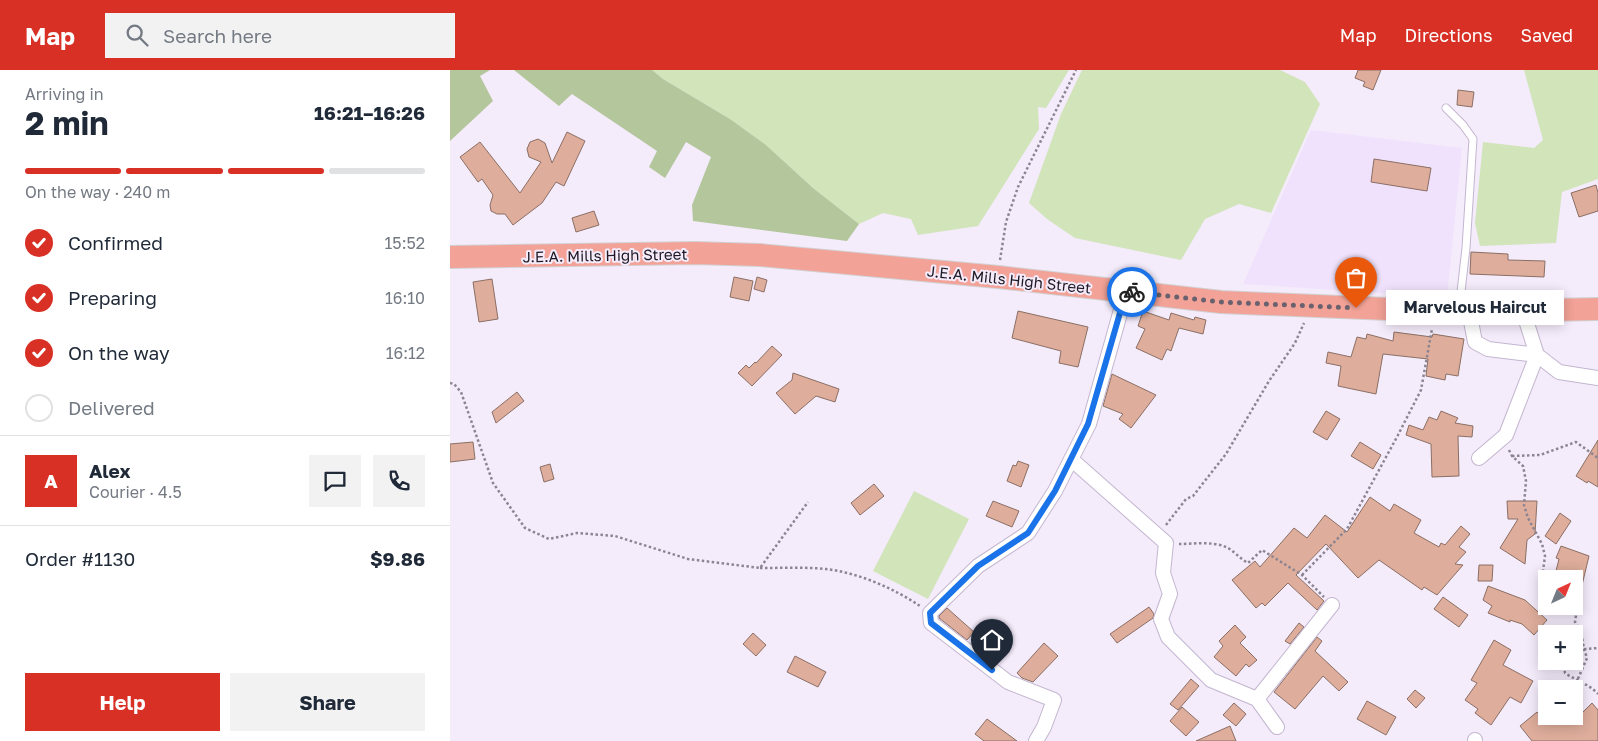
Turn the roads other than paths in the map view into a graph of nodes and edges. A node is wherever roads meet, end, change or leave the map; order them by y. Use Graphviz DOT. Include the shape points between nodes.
graph roads {
  1 [pos="1446,108"];
  2 [pos="450,257"];
  3 [pos="1126,292"];
  4 [pos="1598,309"];
  5 [pos="1523,311"];
  6 [pos="1464,312"];
  7 [pos="1537,355"];
  8 [pos="1598,378"];
  9 [pos="1479,458"];
  10 [pos="1071,459"];
  11 [pos="1332,605"];
  12 [pos="1256,699"];
  13 [pos="1277,727"];
  14 [pos="1036,741"];
  1 -- 6 [label="lane" via="1472,139"];
  2 -- 3 [label="highway, J.E.A. Mills High Street" via="760,255 998,276"];
  3 -- 6 [label="highway, J.E.A. Mills High Street" via="1221,302"];
  3 -- 10 [label="street" via="1088,424"];
  4 -- 5 [label="highway, J.E.A. Mills High Street"];
  5 -- 6 [label="highway, J.E.A. Mills High Street"];
  5 -- 7 [label="street"];
  6 -- 7 [label="street" via="1476,342 1488,349"];
  7 -- 8 [label="street" via="1559,372"];
  7 -- 9 [label="street" via="1506,435"];
  10 -- 12 [label="street" via="1162,540 1163,573 1170,594 1161,619 1168,637 1211,680"];
  10 -- 14 [label="street" via="1028,533 978,566 930,613 931,623 1008,682 1054,700"];
  11 -- 12 [label="street"];
  12 -- 13 [label="street"];
}
